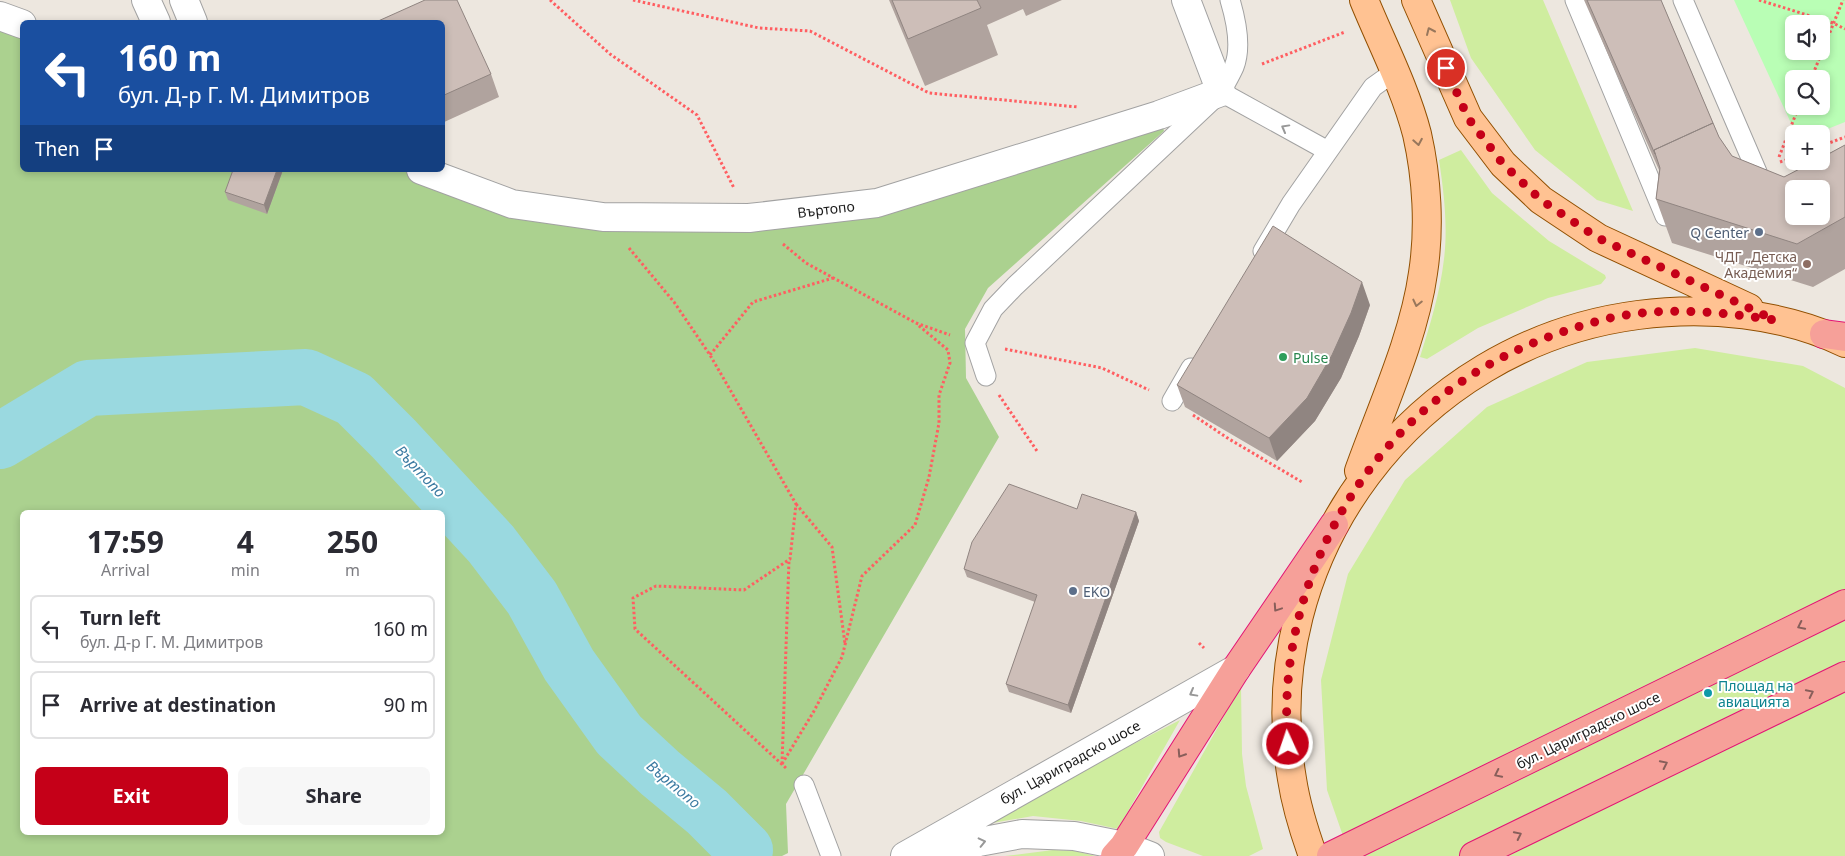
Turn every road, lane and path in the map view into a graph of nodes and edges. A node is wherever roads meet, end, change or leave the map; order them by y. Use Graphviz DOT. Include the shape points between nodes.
graph roads {
  1 [pos="146,0"];
  2 [pos="184,0"];
  3 [pos="550,0"];
  4 [pos="633,0"];
  5 [pos="1186,0"];
  6 [pos="1230,0"];
  7 [pos="1364,0"];
  8 [pos="1416,0"];
  9 [pos="1575,0"];
  10 [pos="1684,0"];
  11 [pos="1759,0"];
  12 [pos="1843,0"];
  13 [pos="0,16"];
  14 [pos="155,20"];
  15 [pos="192,20"];
  16 [pos="20,23"];
  17 [pos="1833,23"];
  18 [pos="1845,29"];
  19 [pos="1350,30"];
  20 [pos="1815,70"];
  21 [pos="1394,72"];
  22 [pos="1225,84"];
  23 [pos="1081,108"];
  24 [pos="1796,115"];
  25 [pos="1845,137"];
  26 [pos="1830,143"];
  27 [pos="1328,151"];
  28 [pos="1776,164"];
  29 [pos="426,172"];
  30 [pos="1757,172"];
  31 [pos="1664,216"];
  32 [pos="603,217"];
  33 [pos="749,218"];
  34 [pos="1254,266"];
  35 [pos="833,278"];
  36 [pos="1775,320"];
  37 [pos="916,323"];
  38 [pos="1838,338"];
  39 [pos="975,343"];
  40 [pos="1203,350"];
  41 [pos="1028,354"];
  42 [pos="710,355"];
  43 [pos="986,376"];
  44 [pos="1172,401"];
  45 [pos="1037,451"];
  46 [pos="1302,482"];
  47 [pos="1348,501"];
  48 [pos="796,504"];
  49 [pos="1334,525"];
  50 [pos="788,560"];
  51 [pos="1845,604"];
  52 [pos="1199,643"];
  53 [pos="845,646"];
  54 [pos="1204,648"];
  55 [pos="1236,669"];
  56 [pos="1845,676"];
  57 [pos="782,764"];
  58 [pos="804,785"];
  59 [pos="1119,851"];
  60 [pos="831,856"];
  61 [pos="905,856"];
  62 [pos="935,856"];
  63 [pos="1150,856"];
  64 [pos="1313,856"];
  65 [pos="1331,856"];
  66 [pos="1474,856"];
  1 -- 14 [label="street"];
  2 -- 15 [label="street"];
  3 -- 33 [label="path" via="610,54 697,115"];
  4 -- 23 [label="path" via="759,28 810,31 929,93"];
  5 -- 22 [label="street"];
  6 -- 22 [label="lane" via="1238,41 1235,66"];
  7 -- 21 [label="main road"];
  36 -- 8 [label="main road, one-way" via="1598,238 1541,200 1503,164 1468,118"];
  9 -- 31 [label="lane"];
  10 -- 30 [label="lane"];
  11 -- 17 [label="path"];
  12 -- 17 [label="path"];
  13 -- 16 [label="street"];
  17 -- 18 [label="path"];
  17 -- 20 [label="path"];
  19 -- 22 [label="path"];
  21 -- 27 [label="lane" via="1373,87"];
  21 -- 47 [label="main road, one-way" via="1416,133 1423,171 1427,220 1423,273 1413,320"];
  27 -- 22 [label="lane, one-way"];
  22 -- 33 [label="street, Въртопо" via="1159,115 877,203"];
  22 -- 39 [label="lane" via="1015,286 993,309"];
  24 -- 28 [label="path"];
  25 -- 26 [label="path"];
  27 -- 34 [label="lane"];
  29 -- 32 [label="street, Въртопо" via="512,204"];
  32 -- 33 [label="street, Въртопо"];
  32 -- 42 [label="path" via="674,302"];
  33 -- 35 [label="path" via="806,263"];
  35 -- 37 [label="path"];
  35 -- 42 [label="path" via="754,302"];
  36 -- 38 [label="main road"];
  36 -- 47 [label="main road" via="1721,312 1666,311 1611,318 1558,332 1508,354 1461,382 1425,411 1380,456"];
  37 -- 39 [label="path"];
  37 -- 53 [label="path" via="948,350 950,363 939,395 939,423 929,477 915,525 862,576"];
  39 -- 43 [label="lane"];
  40 -- 44 [label="lane"];
  41 -- 44 [label="path" via="1102,368"];
  42 -- 48 [label="path"];
  43 -- 45 [label="path"];
  44 -- 46 [label="path"];
  47 -- 49 [label="main road"];
  48 -- 50 [label="path"];
  48 -- 53 [label="path" via="832,547"];
  49 -- 55 [label="highway, one-way"];
  49 -- 64 [label="main road" via="1312,572 1297,622 1289,674 1287,726 1292,778"];
  50 -- 57 [label="path"];
  50 -- 57 [label="path" via="744,590 656,586 633,598 635,629"];
  51 -- 65 [label="highway, бул. Цариградско шосе, one-way"];
  52 -- 54 [label="path"];
  53 -- 57 [label="path" via="818,703"];
  55 -- 59 [label="highway, one-way"];
  55 -- 61 [label="street, бул. Цариградско шосе, one-way"];
  66 -- 56 [label="highway, one-way"];
  58 -- 60 [label="lane"];
  62 -- 59 [label="street, one-way" via="979,842 1022,834 1074,836"];
  59 -- 63 [label="street"];
}
